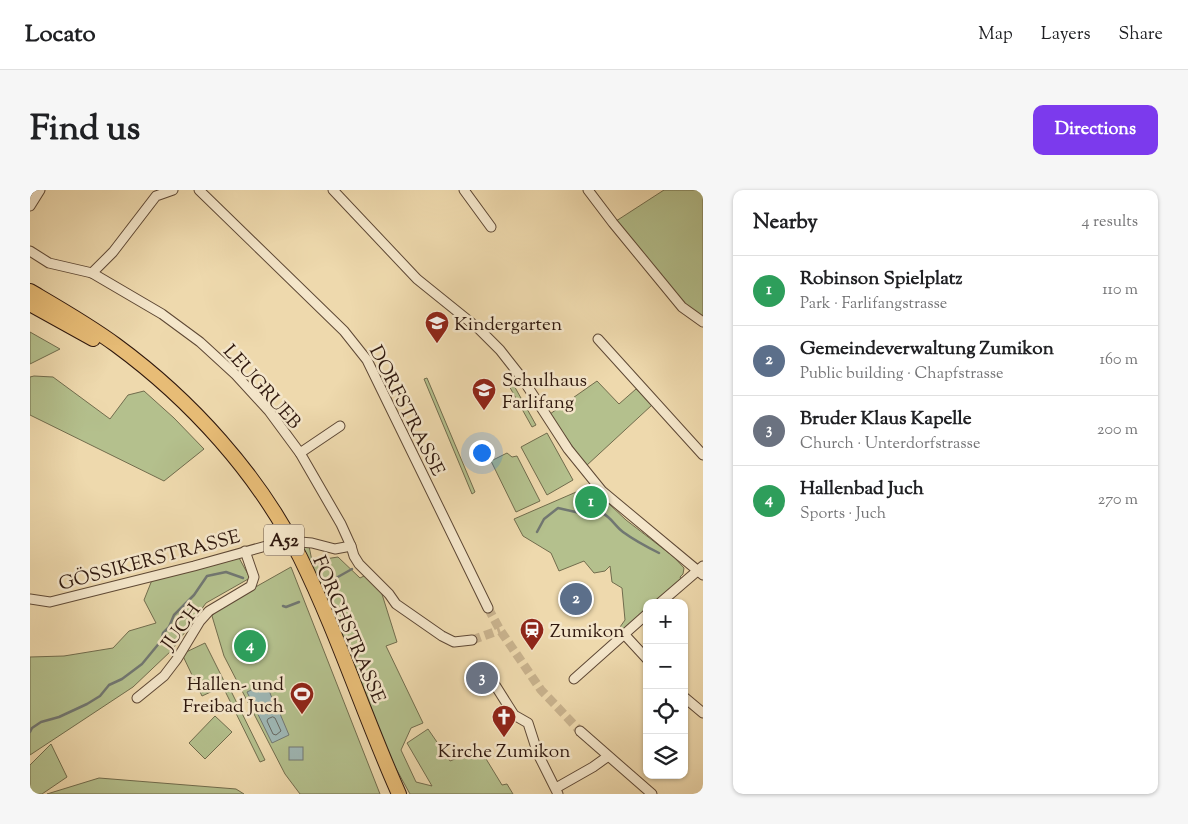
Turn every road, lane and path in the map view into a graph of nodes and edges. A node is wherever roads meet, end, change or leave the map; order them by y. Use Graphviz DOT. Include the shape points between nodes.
graph roads {
  1 [pos="40,190"];
  2 [pos="173,190"];
  3 [pos="199,190"];
  4 [pos="333,190"];
  5 [pos="464,190"];
  6 [pos="588,190"];
  7 [pos="30,206"];
  8 [pos="491,227"];
  9 [pos="30,251"];
  10 [pos="92,273"];
  11 [pos="30,290"];
  12 [pos="30,304"];
  13 [pos="703,322"];
  14 [pos="598,339"];
  15 [pos="340,426"];
  16 [pos="300,453"];
  17 [pos="703,455"];
  18 [pos="300,542"];
  19 [pos="277,543"];
  20 [pos="351,546"];
  21 [pos="245,551"];
  22 [pos="701,570"];
  23 [pos="665,599"];
  24 [pos="30,600"];
  25 [pos="488,608"];
  26 [pos="643,617"];
  27 [pos="624,634"];
  28 [pos="472,640"];
  29 [pos="643,655"];
  30 [pos="490,677"];
  31 [pos="574,679"];
  32 [pos="136,698"];
  33 [pos="688,701"];
  34 [pos="703,714"];
  35 [pos="580,732"];
  36 [pos="607,757"];
  37 [pos="557,791"];
  38 [pos="393,794"];
  39 [pos="399,794"];
  40 [pos="652,794"];
  1 -- 7 [label="street"];
  2 -- 10 [label="street" via="156,196 113,252"];
  3 -- 25 [label="street, DORFSTRASSE" via="344,331 367,360"];
  4 -- 22 [label="street" via="417,279 480,329 500,350 568,449 602,491"];
  5 -- 8 [label="street"];
  6 -- 13 [label="street" via="682,307"];
  9 -- 10 [label="street, LEUGRUEB" via="64,267"];
  10 -- 16 [label="street, LEUGRUEB" via="162,314 200,342 236,374"];
  11 -- 39 [label="highway, FORCHSTRASSE / A52" via="99,332 146,369 199,418 249,476 284,529 310,578"];
  12 -- 38 [label="highway, FORCHSTRASSE / A52" via="96,341 138,371 196,424 246,481 302,575"];
  14 -- 17 [label="street"];
  15 -- 16 [label="street"];
  16 -- 20 [label="street, LEUGRUEB"];
  18 -- 20 [label="street" via="335,549"];
  19 -- 21 [label="street, GÖSSIKERSTRASSE"];
  20 -- 28 [label="street" via="359,564 396,604 454,642"];
  21 -- 24 [label="street, GÖSSIKERSTRASSE" via="50,602"];
  21 -- 32 [label="street, JUCH" via="254,577 251,586 209,611 164,676"];
  22 -- 23 [label="street"];
  26 -- 27 [label="street"];
  27 -- 29 [label="street"];
  27 -- 31 [label="street"];
  30 -- 37 [label="street" via="514,715 528,723 538,754"];
  33 -- 34 [label="street"];
  35 -- 36 [label="street"];
  36 -- 37 [label="street"];
  36 -- 40 [label="street"];
}
